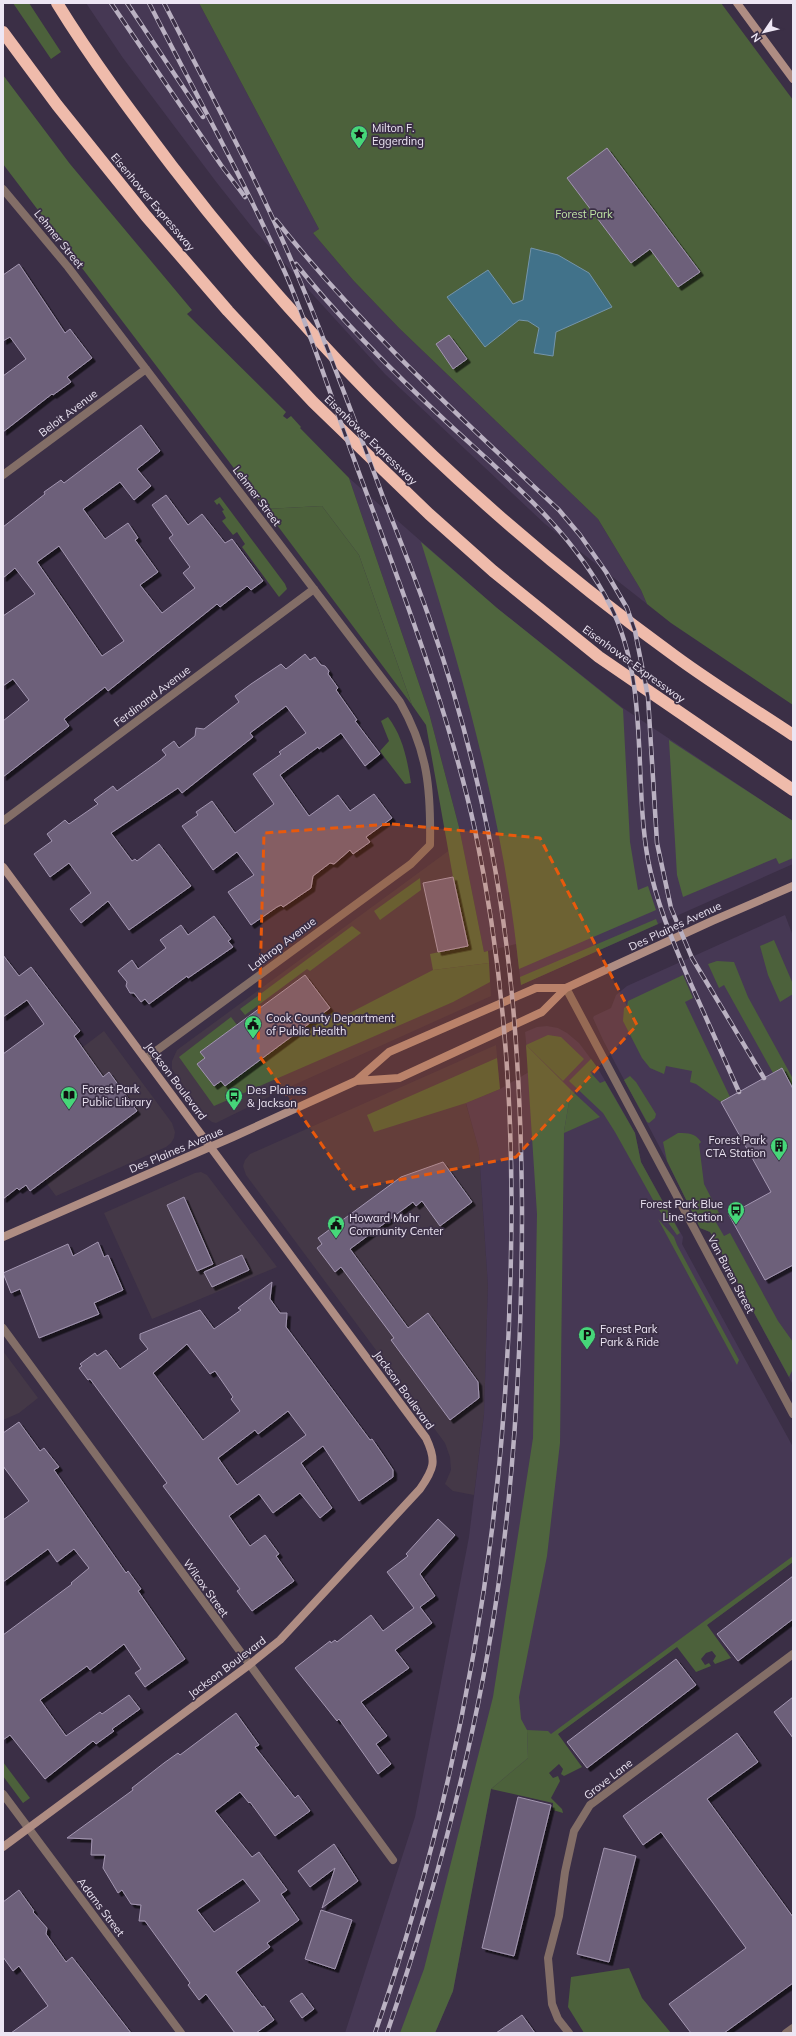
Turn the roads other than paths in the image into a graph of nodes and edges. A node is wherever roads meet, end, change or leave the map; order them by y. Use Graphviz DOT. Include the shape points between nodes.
graph roads {
  1 [pos="57,3"];
  2 [pos="737,3"];
  3 [pos="3,32"];
  4 [pos="793,79"];
  5 [pos="3,188"];
  6 [pos="146,369"];
  7 [pos="3,475"];
  8 [pos="314,589"];
  9 [pos="793,735"];
  10 [pos="793,790"];
  11 [pos="3,820"];
  12 [pos="430,845"];
  13 [pos="3,867"];
  14 [pos="793,886"];
  15 [pos="566,988"];
  16 [pos="145,1059"];
  17 [pos="356,1081"];
  18 [pos="210,1146"];
  19 [pos="3,1237"];
  20 [pos="3,1328"];
  21 [pos="793,1414"];
  22 [pos="793,1654"];
  23 [pos="249,1665"];
  24 [pos="3,1794"];
  25 [pos="28,1828"];
  26 [pos="3,1847"];
  27 [pos="393,1860"];
  28 [pos="793,2028"];
  29 [pos="181,2033"];
  30 [pos="569,2033"];
  31 [pos="786,2033"];
  1 -- 9 [label="highway" via="122,100 192,191 250,263 369,395 457,479 552,560 675,656"];
  2 -- 4 [label="street"];
  3 -- 10 [label="highway, Eisenhower Expressway" via="57,105 146,216 228,311 313,402 429,514 493,571 599,657"];
  5 -- 6 [label="street, Lehmer Street" via="68,267"];
  6 -- 7 [label="street, Beloit Avenue"];
  6 -- 8 [label="street, Lehmer Street"];
  8 -- 11 [label="street, Ferdinand Avenue"];
  8 -- 12 [label="street, Lehmer Street" via="400,702 412,722 426,764 431,804"];
  12 -- 16 [label="street, Lathrop Avenue" via="411,864"];
  13 -- 16 [label="street, Jackson Boulevard"];
  14 -- 15 [label="street, Des Plaines Avenue"];
  15 -- 17 [label="street, Des Plaines Avenue" via="536,988 389,1052"];
  15 -- 17 [label="street, Des Plaines Avenue" via="542,1012 399,1078"];
  15 -- 21 [label="street, Van Buren Street"];
  16 -- 18 [label="street, Jackson Boulevard"];
  17 -- 18 [label="street, Des Plaines Avenue"];
  18 -- 19 [label="street, Des Plaines Avenue"];
  18 -- 23 [label="street, Jackson Boulevard" via="426,1438 434,1463 420,1489 280,1640"];
  20 -- 23 [label="street, Wilcox Street"];
  22 -- 30 [label="street, Grove Lane" via="590,1806 574,1831 559,1916 548,1958 552,2004 558,2019"];
  23 -- 25 [label="street, Jackson Boulevard"];
  23 -- 27 [label="street, Wilcox Street"];
  24 -- 25 [label="street, Adams Street"];
  25 -- 26 [label="street, Jackson Boulevard"];
  25 -- 29 [label="street, Adams Street"];
  28 -- 31 [label="street"];
}
